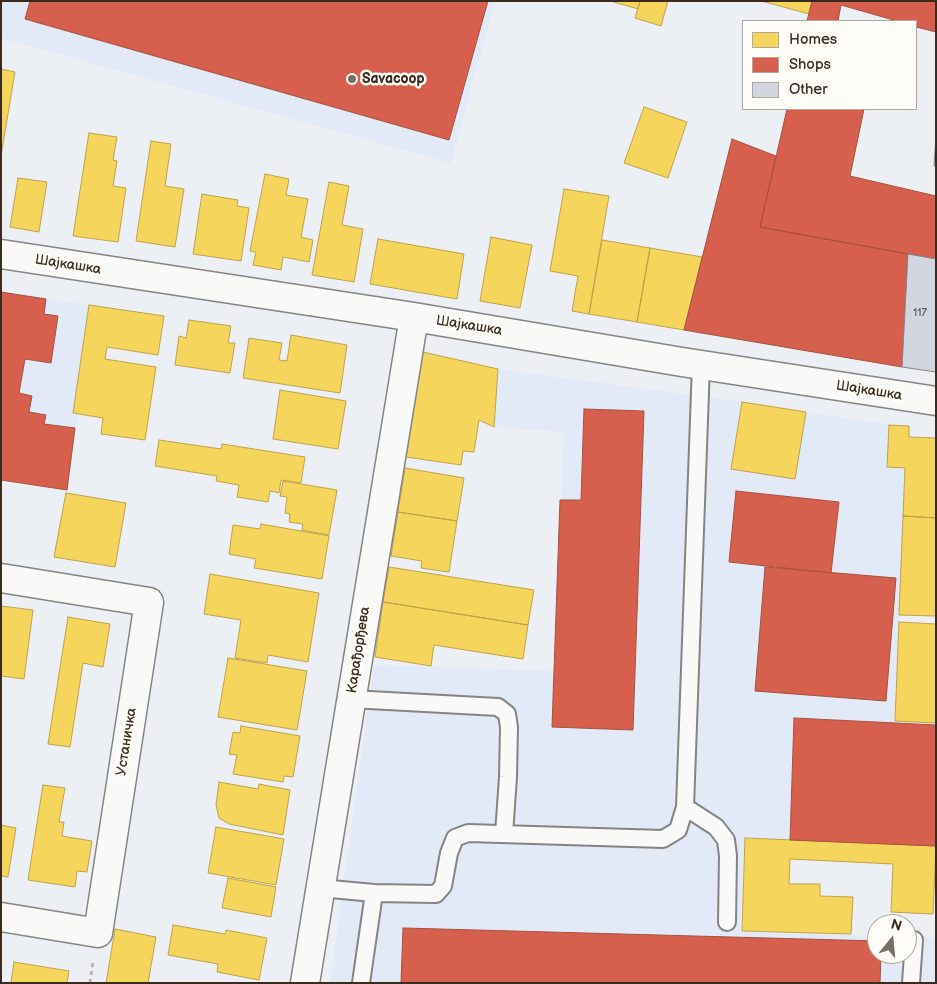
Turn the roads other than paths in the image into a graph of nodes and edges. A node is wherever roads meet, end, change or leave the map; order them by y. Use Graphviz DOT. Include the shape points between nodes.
graph roads {
  1 [pos="1,254"];
  2 [pos="414,317"];
  3 [pos="701,364"];
  4 [pos="936,401"];
  5 [pos="1,578"];
  6 [pos="351,700"];
  7 [pos="685,808"];
  8 [pos="504,834"];
  9 [pos="320,888"];
  10 [pos="374,893"];
  11 [pos="1,917"];
  12 [pos="727,922"];
  13 [pos="912,964"];
  14 [pos="305,983"];
  15 [pos="361,983"];
  16 [pos="911,983"];
  1 -- 2 [label="street, Шајкашка"];
  2 -- 3 [label="street, Шајкашка"];
  2 -- 6 [label="street, Карађорђева"];
  3 -- 4 [label="street, Шајкашка"];
  3 -- 7 [label="lane"];
  5 -- 11 [label="street, Устаничка" via="149,602 98,933"];
  6 -- 8 [label="lane" via="498,707 507,714 508,777"];
  6 -- 9 [label="street, Карађорђева"];
  7 -- 8 [label="lane" via="678,830 663,839"];
  7 -- 12 [label="lane" via="716,828 726,840"];
  8 -- 10 [label="lane" via="468,833 455,838 443,886 436,894"];
  9 -- 10 [label="lane"];
  9 -- 14 [label="street, Карађорђева"];
  10 -- 15 [label="lane"];
  13 -- 16 [label="lane"];
}
